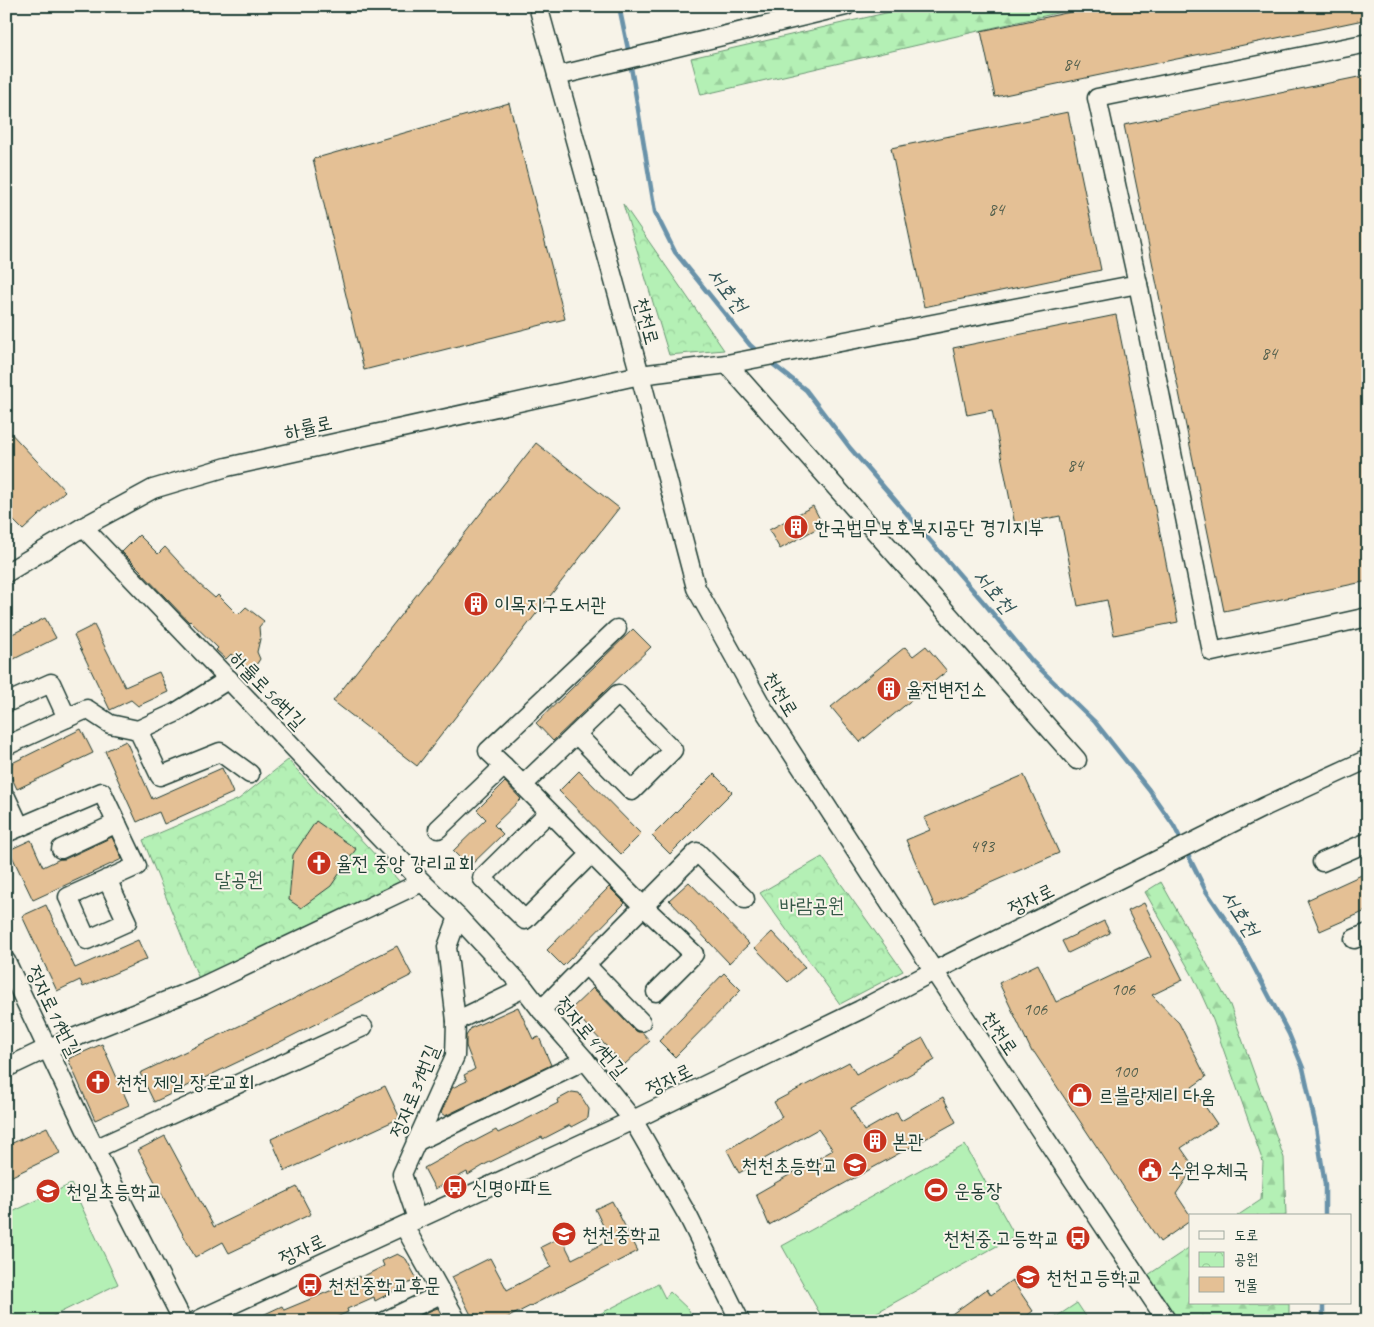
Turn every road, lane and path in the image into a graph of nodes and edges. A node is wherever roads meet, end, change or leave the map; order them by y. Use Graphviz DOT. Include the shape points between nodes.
graph roads {
  1 [pos="538,6"];
  2 [pos="846,6"];
  3 [pos="1368,43"];
  4 [pos="558,76"];
  5 [pos="1138,284"];
  6 [pos="727,364"];
  7 [pos="640,374"];
  8 [pos="83,527"];
  9 [pos="6,573"];
  10 [pos="1368,617"];
  11 [pos="617,629"];
  12 [pos="229,679"];
  13 [pos="6,703"];
  14 [pos="67,718"];
  15 [pos="138,730"];
  16 [pos="576,734"];
  17 [pos="6,746"];
  18 [pos="1368,759"];
  19 [pos="1077,760"];
  20 [pos="504,766"];
  21 [pos="250,774"];
  22 [pos="523,785"];
  23 [pos="6,798"];
  24 [pos="549,812"];
  25 [pos="117,823"];
  26 [pos="438,829"];
  27 [pos="13,830"];
  28 [pos="1368,842"];
  29 [pos="61,849"];
  30 [pos="591,854"];
  31 [pos="1322,862"];
  32 [pos="107,879"];
  33 [pos="422,882"];
  34 [pos="745,899"];
  35 [pos="643,906"];
  36 [pos="458,917"];
  37 [pos="6,961"];
  38 [pos="586,966"];
  39 [pos="934,971"];
  40 [pos="524,988"];
  41 [pos="656,992"];
  42 [pos="541,1010"];
  43 [pos="456,1021"];
  44 [pos="641,1022"];
  45 [pos="363,1027"];
  46 [pos="48,1048"];
  47 [pos="585,1060"];
  48 [pos="6,1068"];
  49 [pos="633,1120"];
  50 [pos="416,1142"];
  51 [pos="96,1149"];
  52 [pos="410,1222"];
  53 [pos="441,1294"];
  54 [pos="183,1321"];
  55 [pos="196,1321"];
  56 [pos="386,1321"];
  57 [pos="457,1321"];
  58 [pos="740,1321"];
  59 [pos="1167,1321"];
  1 -- 4 [label="street, 천천로"];
  2 -- 4 [label="street"];
  3 -- 5 [label="street" via="1097,98"];
  4 -- 7 [label="street, 천천로"];
  5 -- 6 [label="street, 하률로"];
  5 -- 10 [label="street" via="1212,652"];
  6 -- 7 [label="street, 하률로"];
  6 -- 19 [label="street"];
  7 -- 8 [label="street, 하률로" via="227,467 152,489"];
  7 -- 39 [label="street, 천천로" via="696,588 764,710"];
  8 -- 9 [label="street, 하률로"];
  8 -- 12 [label="street, 하률로56번길"];
  11 -- 20 [label="street" via="488,751"];
  12 -- 15 [label="street" via="175,714"];
  12 -- 33 [label="street, 하률로56번길"];
  13 -- 14 [label="street" via="51,683"];
  14 -- 15 [label="street" via="87,710 110,724"];
  14 -- 17 [label="street"];
  15 -- 21 [label="street" via="160,776 220,752"];
  16 -- 16 [label="street" via="632,791 673,750 618,694"];
  16 -- 22 [label="street"];
  18 -- 39 [label="street, 정자로" via="1266,806"];
  20 -- 22 [label="street"];
  20 -- 26 [label="street"];
  22 -- 24 [label="street"];
  23 -- 27 [label="street"];
  24 -- 30 [label="street"];
  24 -- 30 [label="street" via="482,878 525,920"];
  25 -- 27 [label="street" via="102,792"];
  25 -- 29 [label="street"];
  25 -- 32 [label="street" via="137,866"];
  28 -- 31 [label="street"];
  30 -- 35 [label="street"];
  33 -- 36 [label="street, 정자로41번길"];
  33 -- 46 [label="street" via="201,987"];
  34 -- 35 [label="street" via="697,852"];
  35 -- 38 [label="street"];
  35 -- 41 [label="street" via="694,954"];
  36 -- 40 [label="street, 정자로41번길"];
  36 -- 43 [label="street, 정자로31번길" via="447,947"];
  37 -- 46 [label="street, 정자로19번길"];
  38 -- 42 [label="street"];
  38 -- 44 [label="street"];
  39 -- 49 [label="street, 정자로"];
  39 -- 59 [label="street, 천천로"];
  40 -- 42 [label="street, 정자로41번길"];
  40 -- 43 [label="street"];
  42 -- 47 [label="street, 정자로41번길"];
  43 -- 50 [label="street, 정자로31번길" via="455,1056"];
  45 -- 51 [label="street"];
  46 -- 48 [label="street"];
  46 -- 51 [label="street, 정자로19번길"];
  47 -- 49 [label="street, 정자로41번길"];
  47 -- 50 [label="street"];
  49 -- 52 [label="street, 정자로"];
  49 -- 58 [label="street, 정자로41번길" via="688,1216"];
  50 -- 52 [label="street, 정자로31번길" via="402,1174"];
  51 -- 54 [label="street, 정자로19번길"];
  52 -- 53 [label="street, 정자로31번길"];
  52 -- 55 [label="street, 정자로"];
  53 -- 56 [label="street"];
  53 -- 57 [label="street, 정자로31번길"];
}
